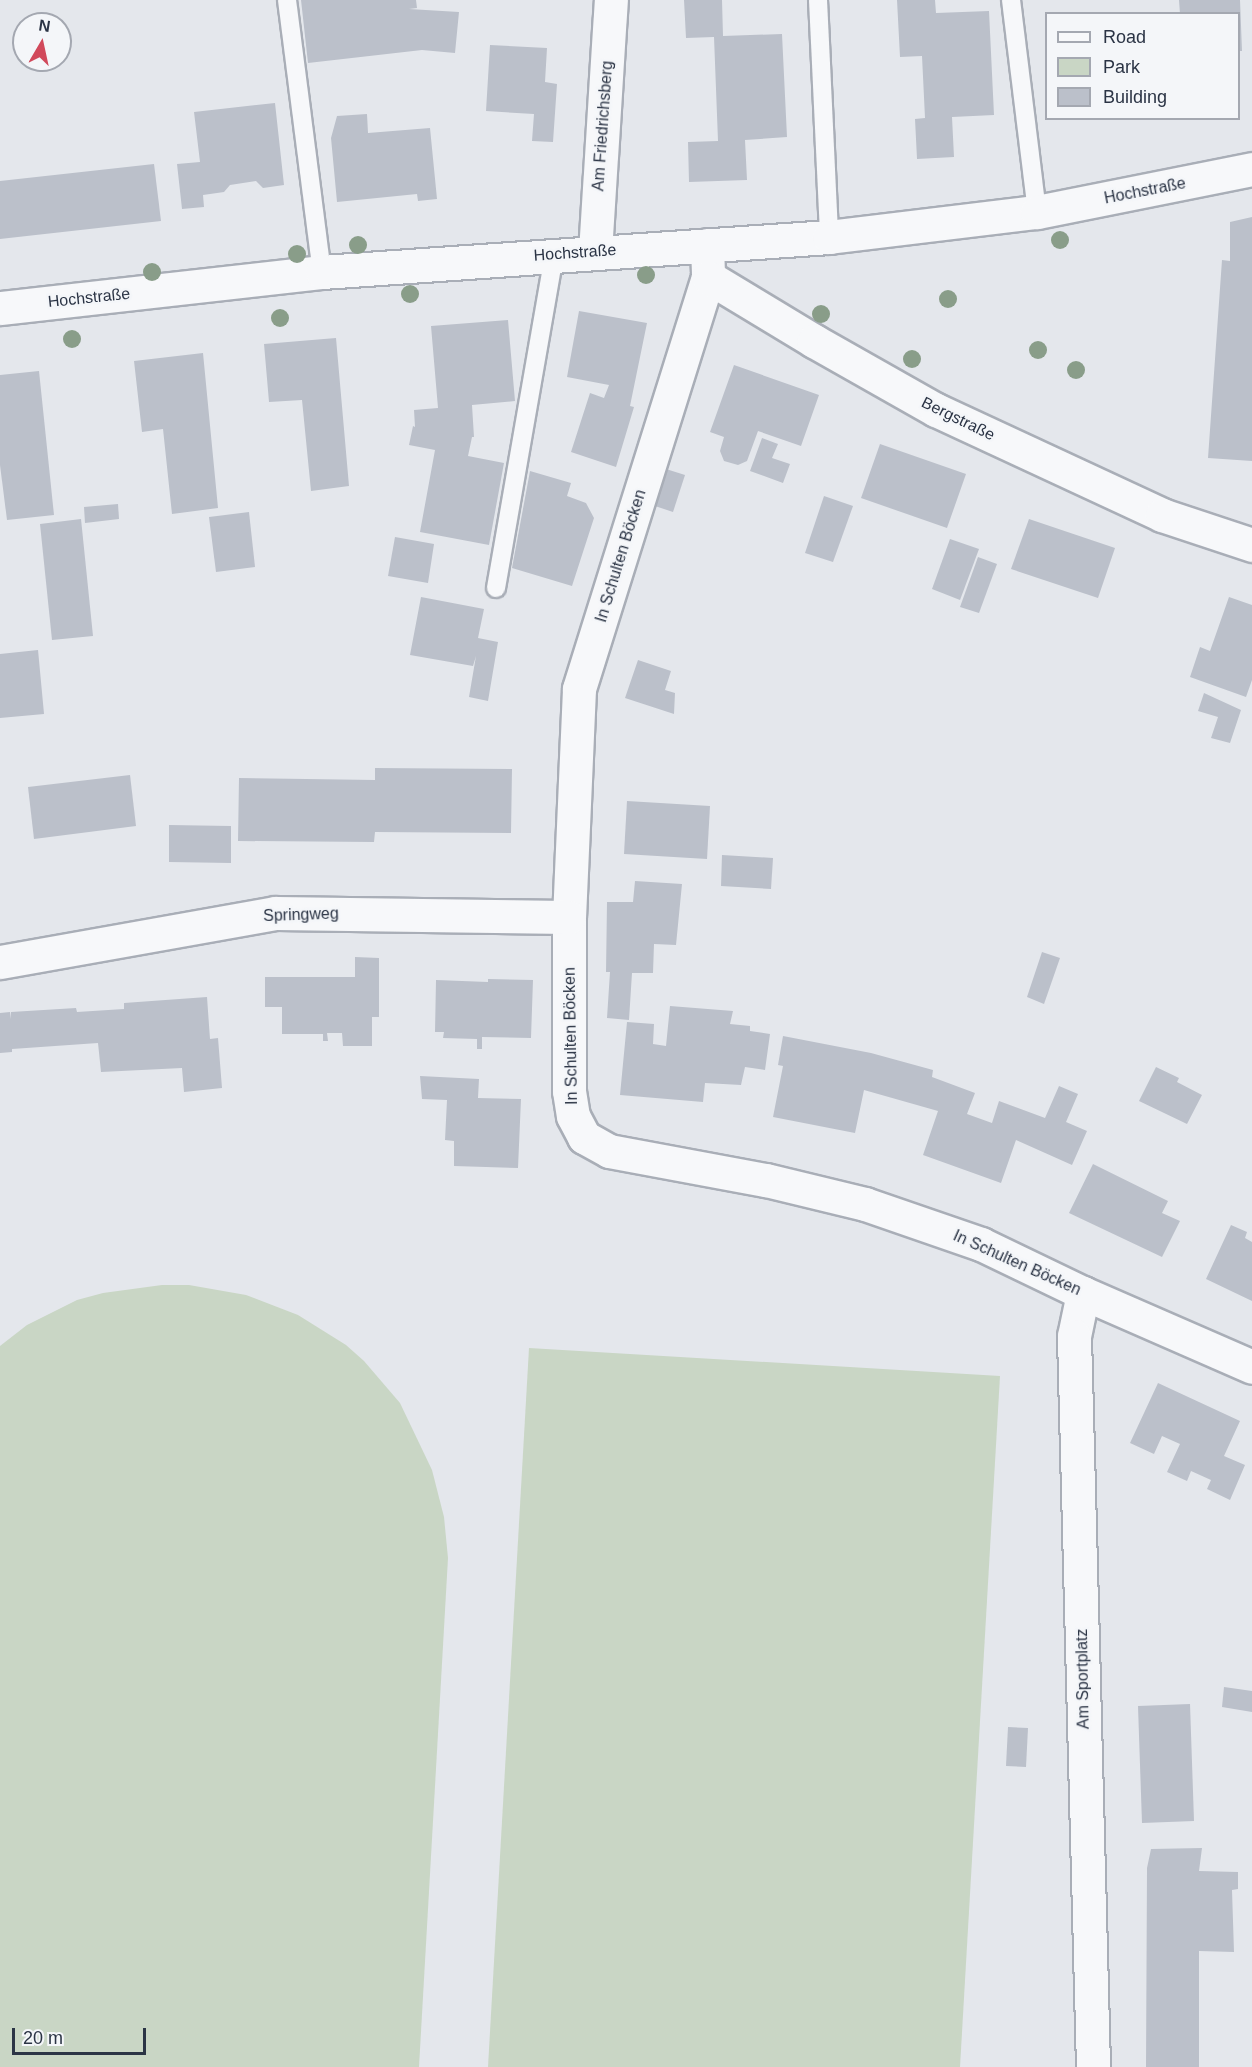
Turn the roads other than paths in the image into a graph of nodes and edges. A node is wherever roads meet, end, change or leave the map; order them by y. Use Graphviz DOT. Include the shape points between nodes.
graph roads {
  1 [pos="287,0"];
  2 [pos="611,0"];
  3 [pos="818,0"];
  4 [pos="1011,0"];
  5 [pos="1252,169"];
  6 [pos="1037,212"];
  7 [pos="829,237"];
  8 [pos="595,252"];
  9 [pos="554,255"];
  10 [pos="707,261"];
  11 [pos="322,272"];
  12 [pos="0,308"];
  13 [pos="1252,545"];
  14 [pos="496,588"];
  15 [pos="569,916"];
  16 [pos="0,962"];
  17 [pos="1083,1293"];
  18 [pos="1252,1367"];
  19 [pos="1093,2067"];
  1 -- 11 [label="lane"];
  2 -- 8 [label="street, Am Friedrichsberg"];
  3 -- 7 [label="lane"];
  4 -- 6 [label="lane"];
  5 -- 6 [label="street, Hochstraße"];
  6 -- 7 [label="street, Hochstraße"];
  7 -- 10 [label="street, Hochstraße"];
  8 -- 9 [label="street, Hochstraße"];
  8 -- 10 [label="street, Hochstraße"];
  9 -- 11 [label="street, Hochstraße"];
  9 -- 14 [label="lane"];
  10 -- 13 [label="street, Bergstraße" via="814,342 936,410 1162,515"];
  10 -- 15 [label="street, In Schulten Böcken" via="579,689"];
  11 -- 12 [label="street, Hochstraße"];
  15 -- 16 [label="street, Springweg" via="275,913"];
  15 -- 17 [label="street, In Schulten Böcken" via="569,1091 573,1116 585,1137 609,1151 766,1180 865,1204 981,1244"];
  17 -- 18 [label="street, In Schulten Böcken"];
  17 -- 19 [label="street, Am Sportplatz" via="1074,1336"];
}
